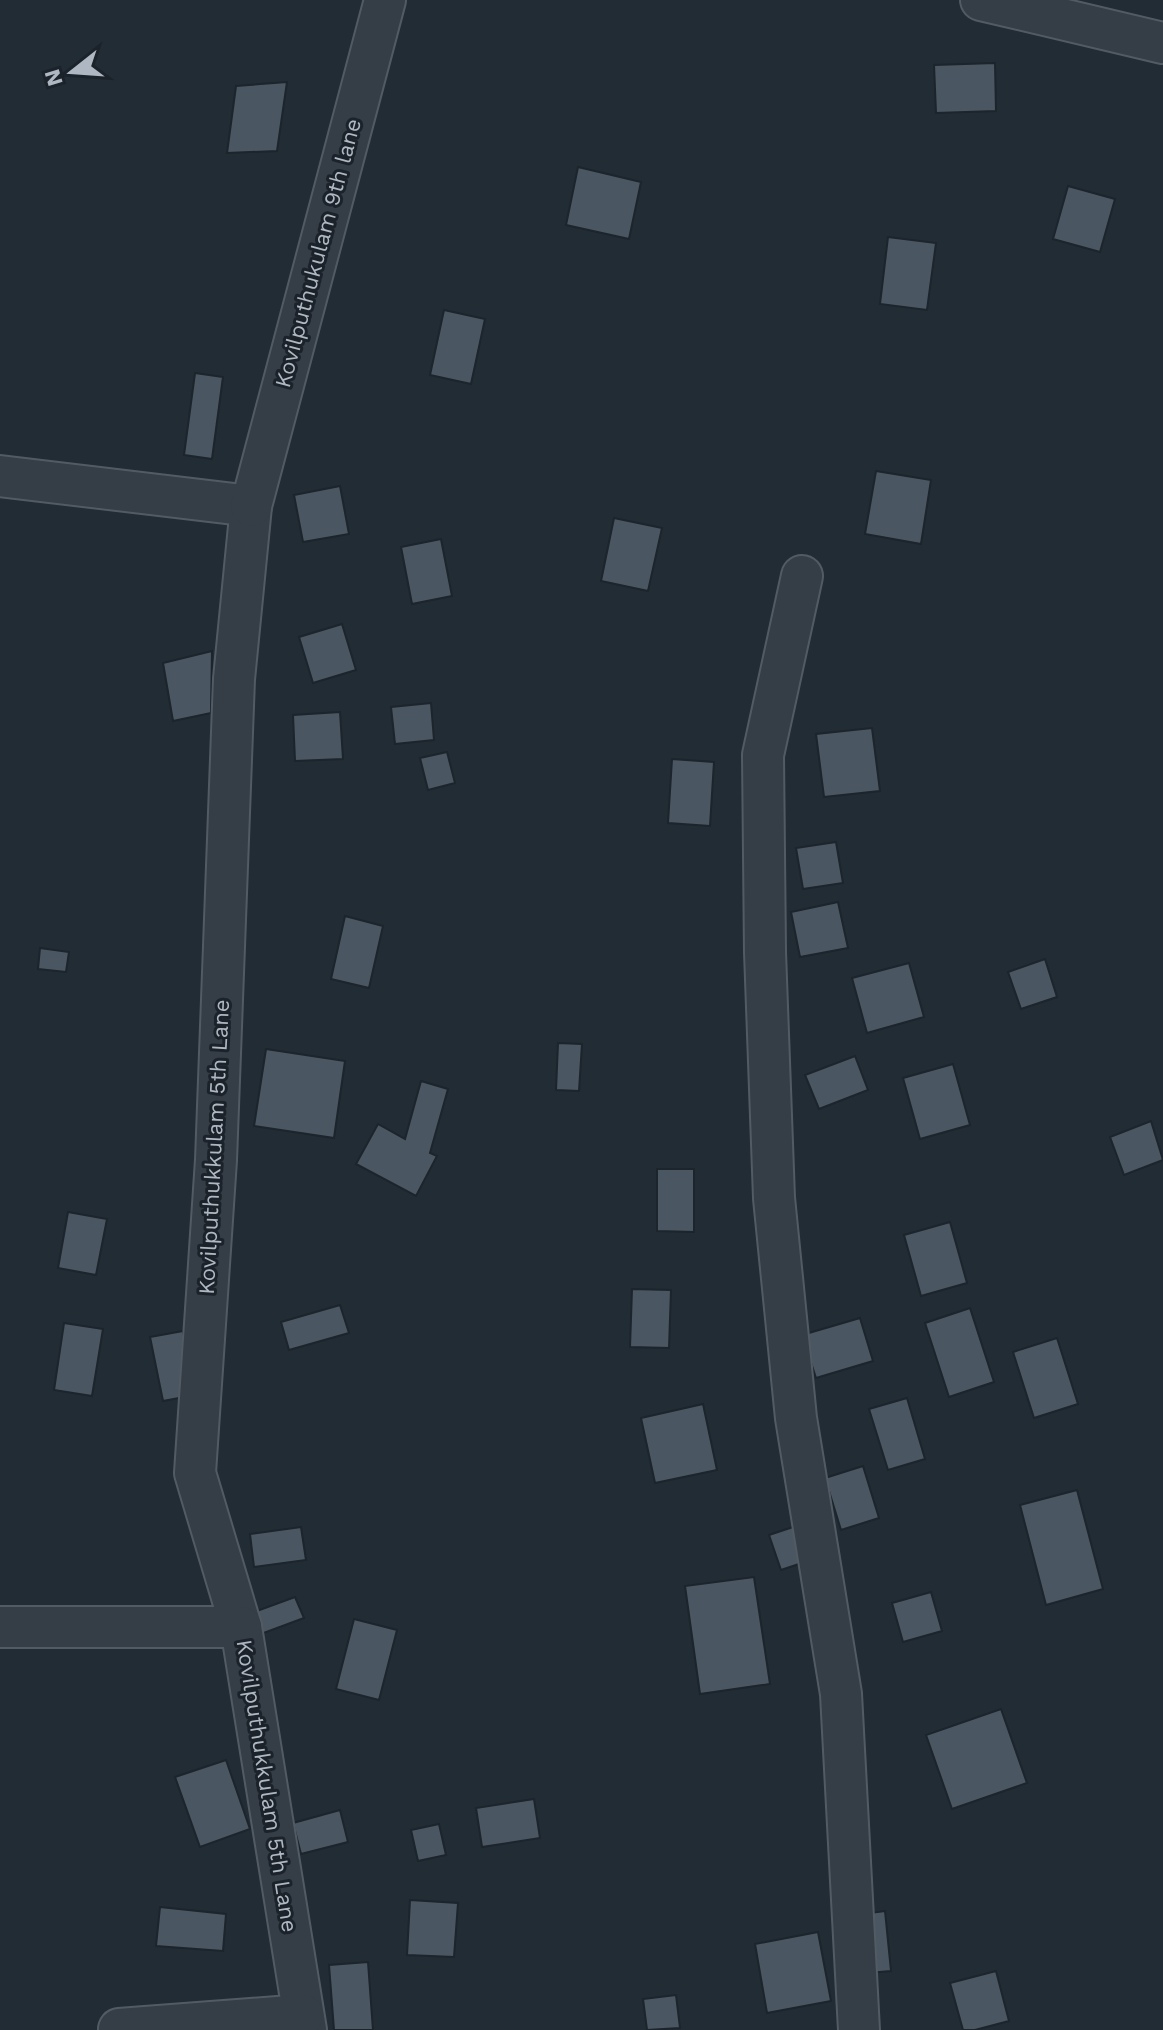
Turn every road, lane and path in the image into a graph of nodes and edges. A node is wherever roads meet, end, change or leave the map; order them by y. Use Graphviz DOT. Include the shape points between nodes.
graph roads {
  1 [pos="385,0"];
  2 [pos="981,0"];
  3 [pos="1163,43"];
  4 [pos="0,476"];
  5 [pos="251,506"];
  6 [pos="802,576"];
  7 [pos="0,1627"];
  8 [pos="241,1627"];
  9 [pos="304,2022"];
  10 [pos="119,2029"];
  11 [pos="859,2030"];
  1 -- 5 [label="street, Kovilputhukulam 9th lane"];
  2 -- 3 [label="street"];
  4 -- 5 [label="street"];
  5 -- 8 [label="street, Kovilputhukkulam 5th Lane" via="234,679 216,1160 195,1473"];
  6 -- 11 [label="street" via="763,755 774,1198 796,1418 841,1694"];
  7 -- 8 [label="street"];
  8 -- 9 [label="street, Kovilputhukkulam 5th Lane"];
  9 -- 10 [label="street"];
}
